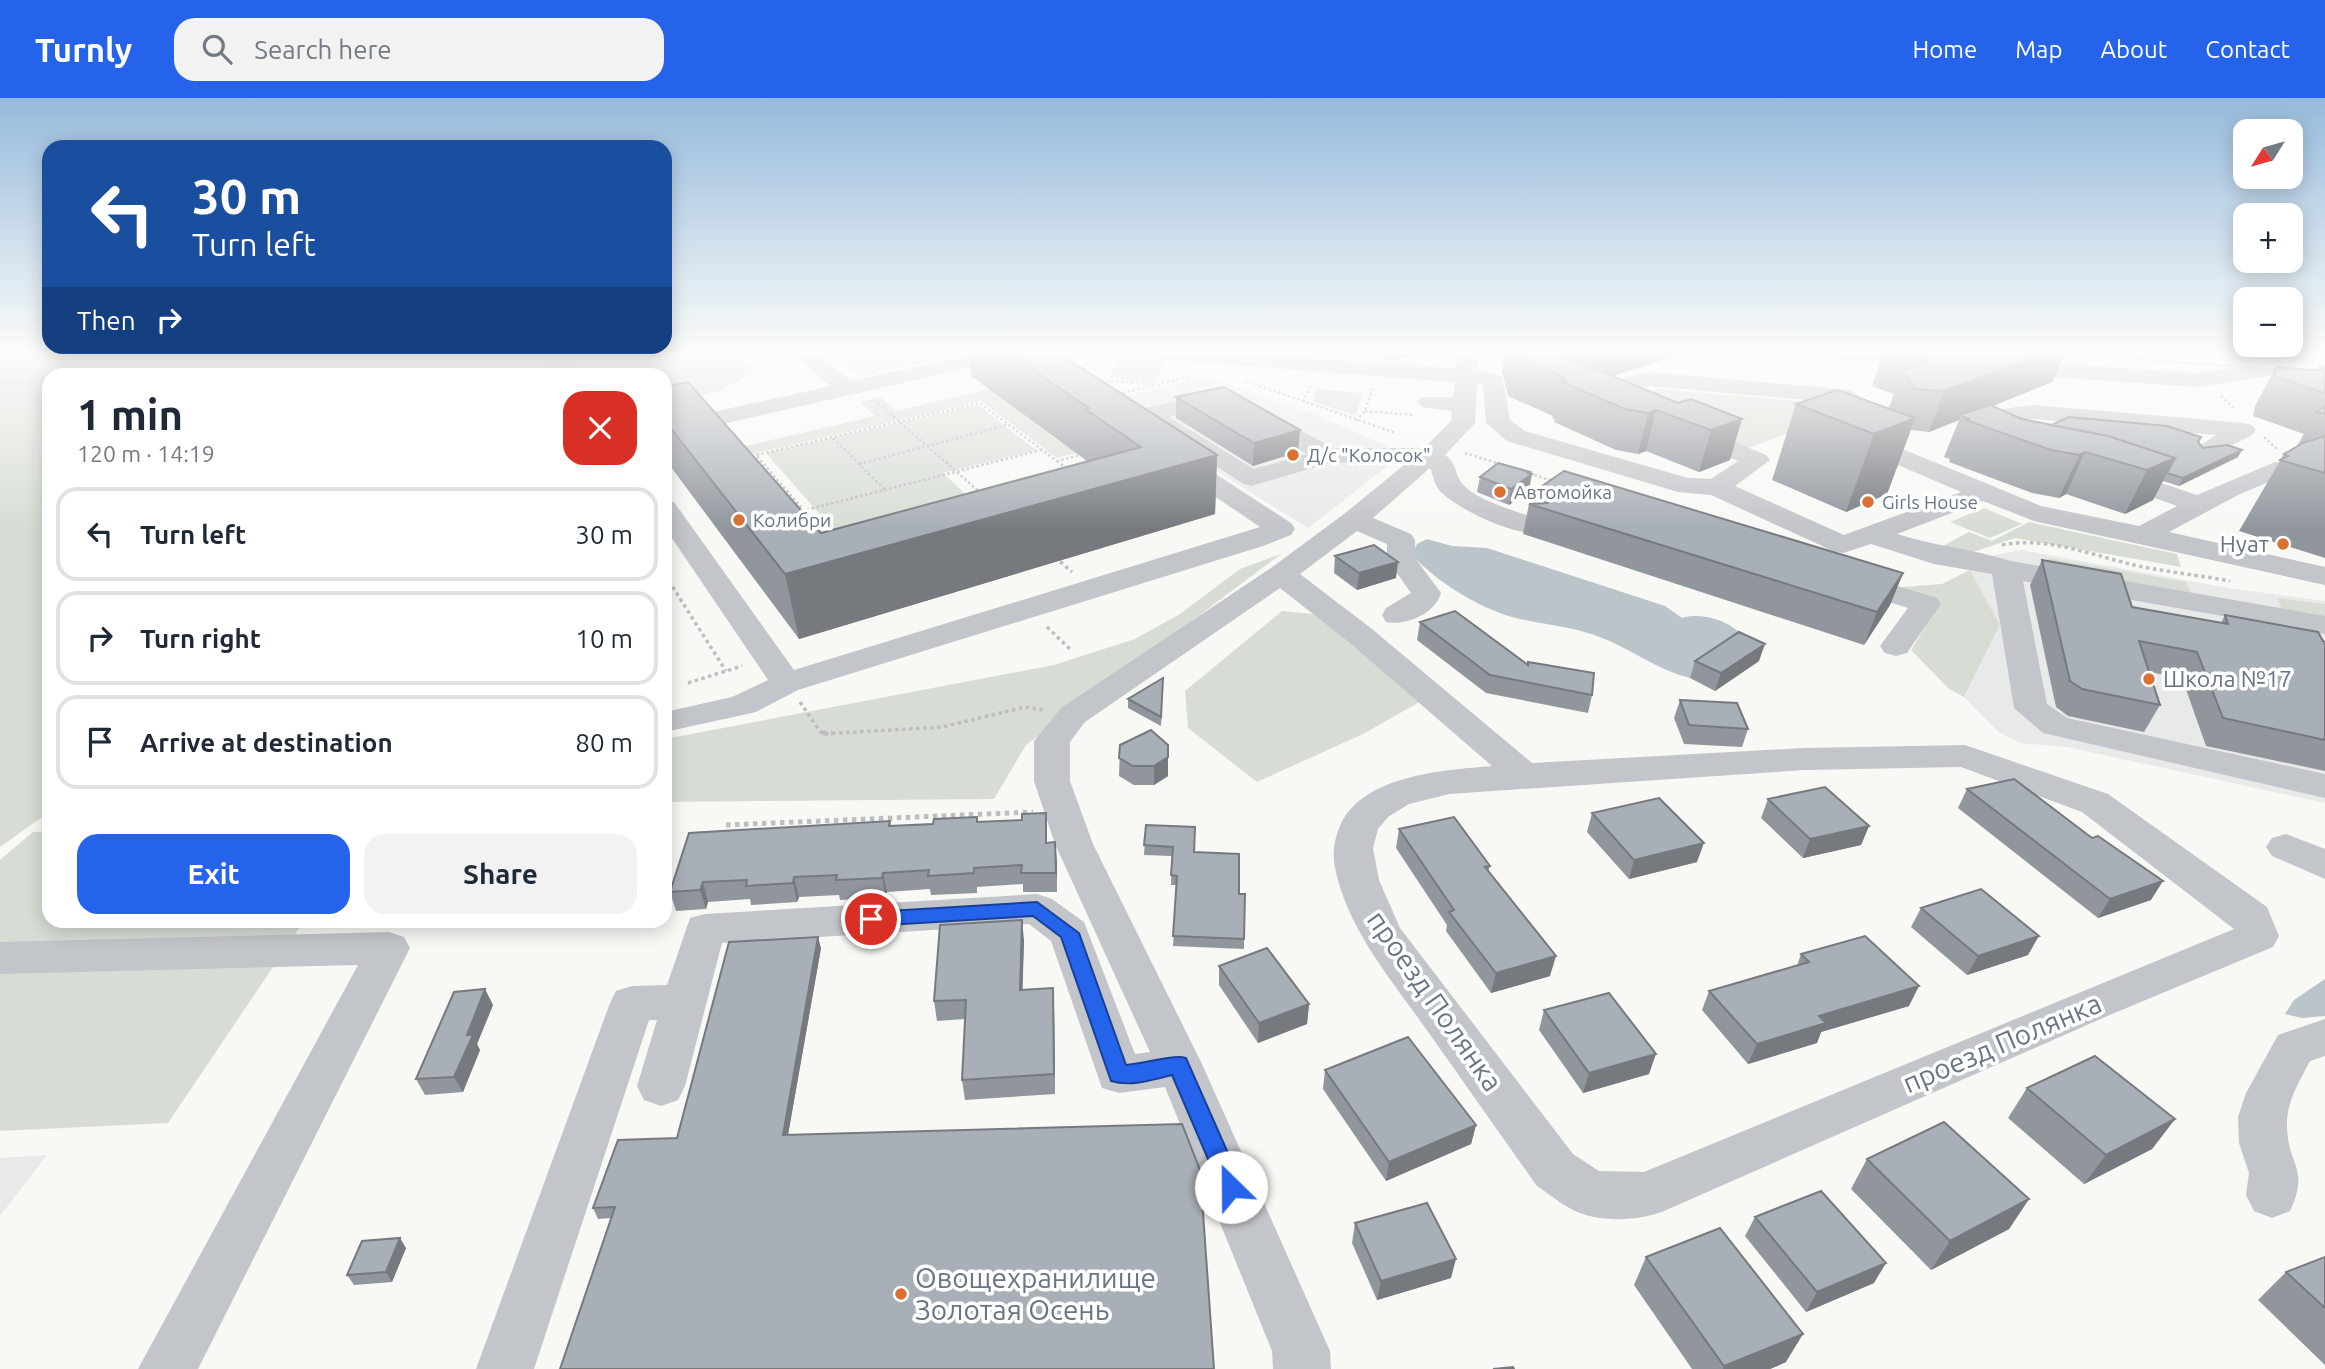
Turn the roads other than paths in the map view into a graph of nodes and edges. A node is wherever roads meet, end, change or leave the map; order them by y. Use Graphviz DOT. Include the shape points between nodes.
graph roads {
  1 [pos="738,410"];
  2 [pos="1166,410"];
  3 [pos="1250,410"];
  4 [pos="1464,410"];
  5 [pos="1497,410"];
  6 [pos="1855,410"];
  7 [pos="2225,410"];
  8 [pos="1661,427"];
  9 [pos="672,428"];
  10 [pos="2244,430"];
  11 [pos="1871,437"];
  12 [pos="1144,438"];
  13 [pos="1846,438"];
  14 [pos="2008,448"];
  15 [pos="2208,448"];
  16 [pos="1435,451"];
  17 [pos="1783,452"];
  18 [pos="1328,456"];
  19 [pos="1758,460"];
  20 [pos="2093,468"];
  21 [pos="1716,487"];
  22 [pos="1984,492"];
  23 [pos="1542,496"];
  24 [pos="2199,505"];
  25 [pos="672,519"];
  26 [pos="1354,520"];
  27 [pos="2143,535"];
  28 [pos="1872,536"];
  29 [pos="2006,569"];
  30 [pos="1819,571"];
  31 [pos="1282,574"];
  32 [pos="2325,576"];
  33 [pos="1397,615"];
  34 [pos="2325,625"];
  35 [pos="1896,646"];
  36 [pos="776,671"];
  37 [pos="672,721"];
  38 [pos="1524,775"];
  39 [pos="2325,786"];
  40 [pos="2286,848"];
  41 [pos="2325,865"];
  42 [pos="0,958"];
  43 [pos="684,1002"];
  44 [pos="2325,1037"];
  45 [pos="1179,1064"];
  46 [pos="660,1086"];
  47 [pos="2272,1195"];
  48 [pos="167,1369"];
  49 [pos="505,1369"];
  50 [pos="1302,1369"];
  1 -- 9 [label="street"];
  2 -- 18 [label="street" via="1149,414 1251,478"];
  3 -- 18 [label="street"];
  4 -- 16 [label="street" via="1463,423"];
  5 -- 21 [label="street" via="1498,423 1516,436 1687,486"];
  6 -- 11 [label="street"];
  7 -- 10 [label="street"];
  8 -- 19 [label="street" via="1687,431"];
  10 -- 14 [label="street" via="2034,412 2010,415 1977,429 1984,439"];
  10 -- 15 [label="street"];
  10 -- 24 [label="street" via="2294,471 2231,488"];
  11 -- 13 [label="street"];
  11 -- 22 [label="street" via="1872,445"];
  12 -- 36 [label="street" via="1281,528 1253,540"];
  16 -- 18 [label="street"];
  16 -- 23 [label="street" via="1448,486 1470,502 1520,522"];
  16 -- 26 [label="street"];
  17 -- 19 [label="street"];
  19 -- 21 [label="street"];
  20 -- 24 [label="street"];
  21 -- 28 [label="street" via="1843,545"];
  22 -- 27 [label="street" via="2034,513"];
  22 -- 28 [label="street"];
  24 -- 27 [label="street"];
  25 -- 36 [label="street"];
  26 -- 31 [label="street"];
  26 -- 33 [label="street" via="1401,540 1401,559 1426,593 1424,600"];
  27 -- 32 [label="street"];
  28 -- 29 [label="street" via="1934,555"];
  29 -- 34 [label="street"];
  29 -- 39 [label="street" via="2031,708 2055,726"];
  30 -- 35 [label="street" via="1926,604"];
  31 -- 38 [label="street"];
  31 -- 45 [label="street" via="1073,715 1052,741 1052,781 1074,844"];
  36 -- 37 [label="street" via="771,695"];
  38 -- 38 [label="street, проезд Полянка" via="1805,759 1965,756 2095,803 2252,918 2258,936 1646,1195 1591,1194 1555,1170 1382,934 1364,895 1352,848 1360,824 1395,796 1424,786"];
  40 -- 41 [label="street"];
  42 -- 48 [label="street" via="389,948"];
  43 -- 45 [label="street" via="705,929 1037,909 1069,933 1119,1074"];
  43 -- 46 [label="street"];
  43 -- 49 [label="street" via="632,1003"];
  44 -- 47 [label="street" via="2294,1048 2263,1107 2263,1142 2277,1177"];
  45 -- 50 [label="street" via="1301,1351"];
}
